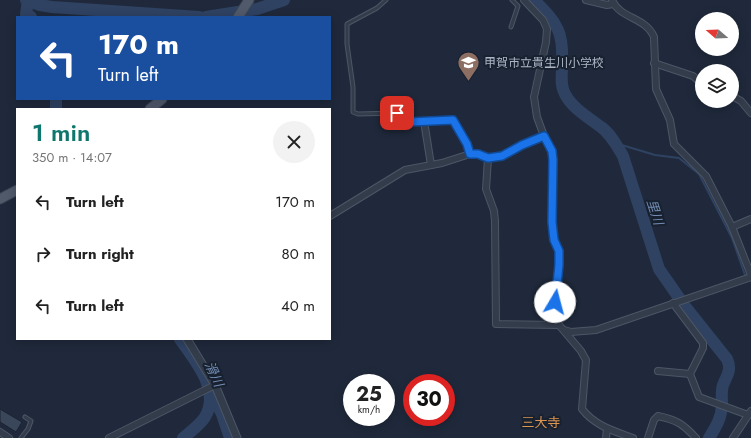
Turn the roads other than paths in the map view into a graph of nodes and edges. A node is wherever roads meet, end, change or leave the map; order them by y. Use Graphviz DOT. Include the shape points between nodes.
graph roads {
  1 [pos="386,0"];
  2 [pos="512,0"];
  3 [pos="524,0"];
  4 [pos="586,0"];
  5 [pos="248,2"];
  6 [pos="613,2"];
  7 [pos="239,16"];
  8 [pos="511,27"];
  9 [pos="654,63"];
  10 [pos="695,78"];
  11 [pos="161,100"];
  12 [pos="739,100"];
  13 [pos="151,108"];
  14 [pos="751,113"];
  15 [pos="424,121"];
  16 [pos="544,136"];
  17 [pos="470,154"];
  18 [pos="488,158"];
  19 [pos="431,165"];
  20 [pos="16,191"];
  21 [pos="0,199"];
  22 [pos="331,215"];
  23 [pos="751,218"];
  24 [pos="732,227"];
  25 [pos="751,276"];
  26 [pos="674,302"];
  27 [pos="559,325"];
  28 [pos="564,330"];
  29 [pos="188,340"];
  30 [pos="658,371"];
  31 [pos="690,374"];
  32 [pos="213,386"];
  33 [pos="750,413"];
  34 [pos="25,417"];
  35 [pos="607,429"];
  36 [pos="0,432"];
  37 [pos="9,438"];
  38 [pos="21,438"];
  39 [pos="109,438"];
  40 [pos="237,438"];
  41 [pos="606,438"];
  42 [pos="632,438"];
  43 [pos="648,438"];
  44 [pos="696,438"];
  45 [pos="733,438"];
  1 -- 15 [label="lane" via="377,8 347,24 353,112 397,113 409,122"];
  2 -- 8 [label="lane" via="518,6"];
  3 -- 16 [label="street" via="543,20 547,29 534,97 537,117"];
  4 -- 6 [label="street" via="607,5"];
  5 -- 7 [label="main road"];
  6 -- 9 [label="street" via="624,13 651,31 654,37"];
  9 -- 10 [label="street"];
  9 -- 24 [label="street" via="656,89 670,120 674,144 706,176"];
  11 -- 13 [label="main road"];
  12 -- 14 [label="street"];
  15 -- 17 [label="street" via="453,120"];
  15 -- 19 [label="street"];
  16 -- 18 [label="street" via="502,156"];
  16 -- 27 [label="street" via="552,151 553,160 552,222 554,240 559,251 555,317"];
  17 -- 18 [label="street"];
  17 -- 19 [label="street"];
  18 -- 27 [label="street" via="486,189 495,221 496,324"];
  19 -- 22 [label="street" via="400,172"];
  20 -- 21 [label="main road"];
  23 -- 24 [label="street"];
  24 -- 25 [label="street"];
  25 -- 26 [label="street"];
  26 -- 28 [label="street" via="596,330"];
  26 -- 31 [label="street" via="703,343 704,348"];
  27 -- 28 [label="street"];
  28 -- 35 [label="street" via="586,360 582,409 587,417"];
  29 -- 32 [label="street"];
  30 -- 31 [label="street"];
  31 -- 33 [label="street" via="699,397 728,409"];
  32 -- 39 [label="street"];
  32 -- 40 [label="street"];
  33 -- 45 [label="street"];
  34 -- 38 [label="lane" via="31,421"];
  35 -- 41 [label="street"];
  35 -- 42 [label="street"];
  36 -- 37 [label="street"];
  43 -- 44 [label="street" via="658,416 674,419"];
}
